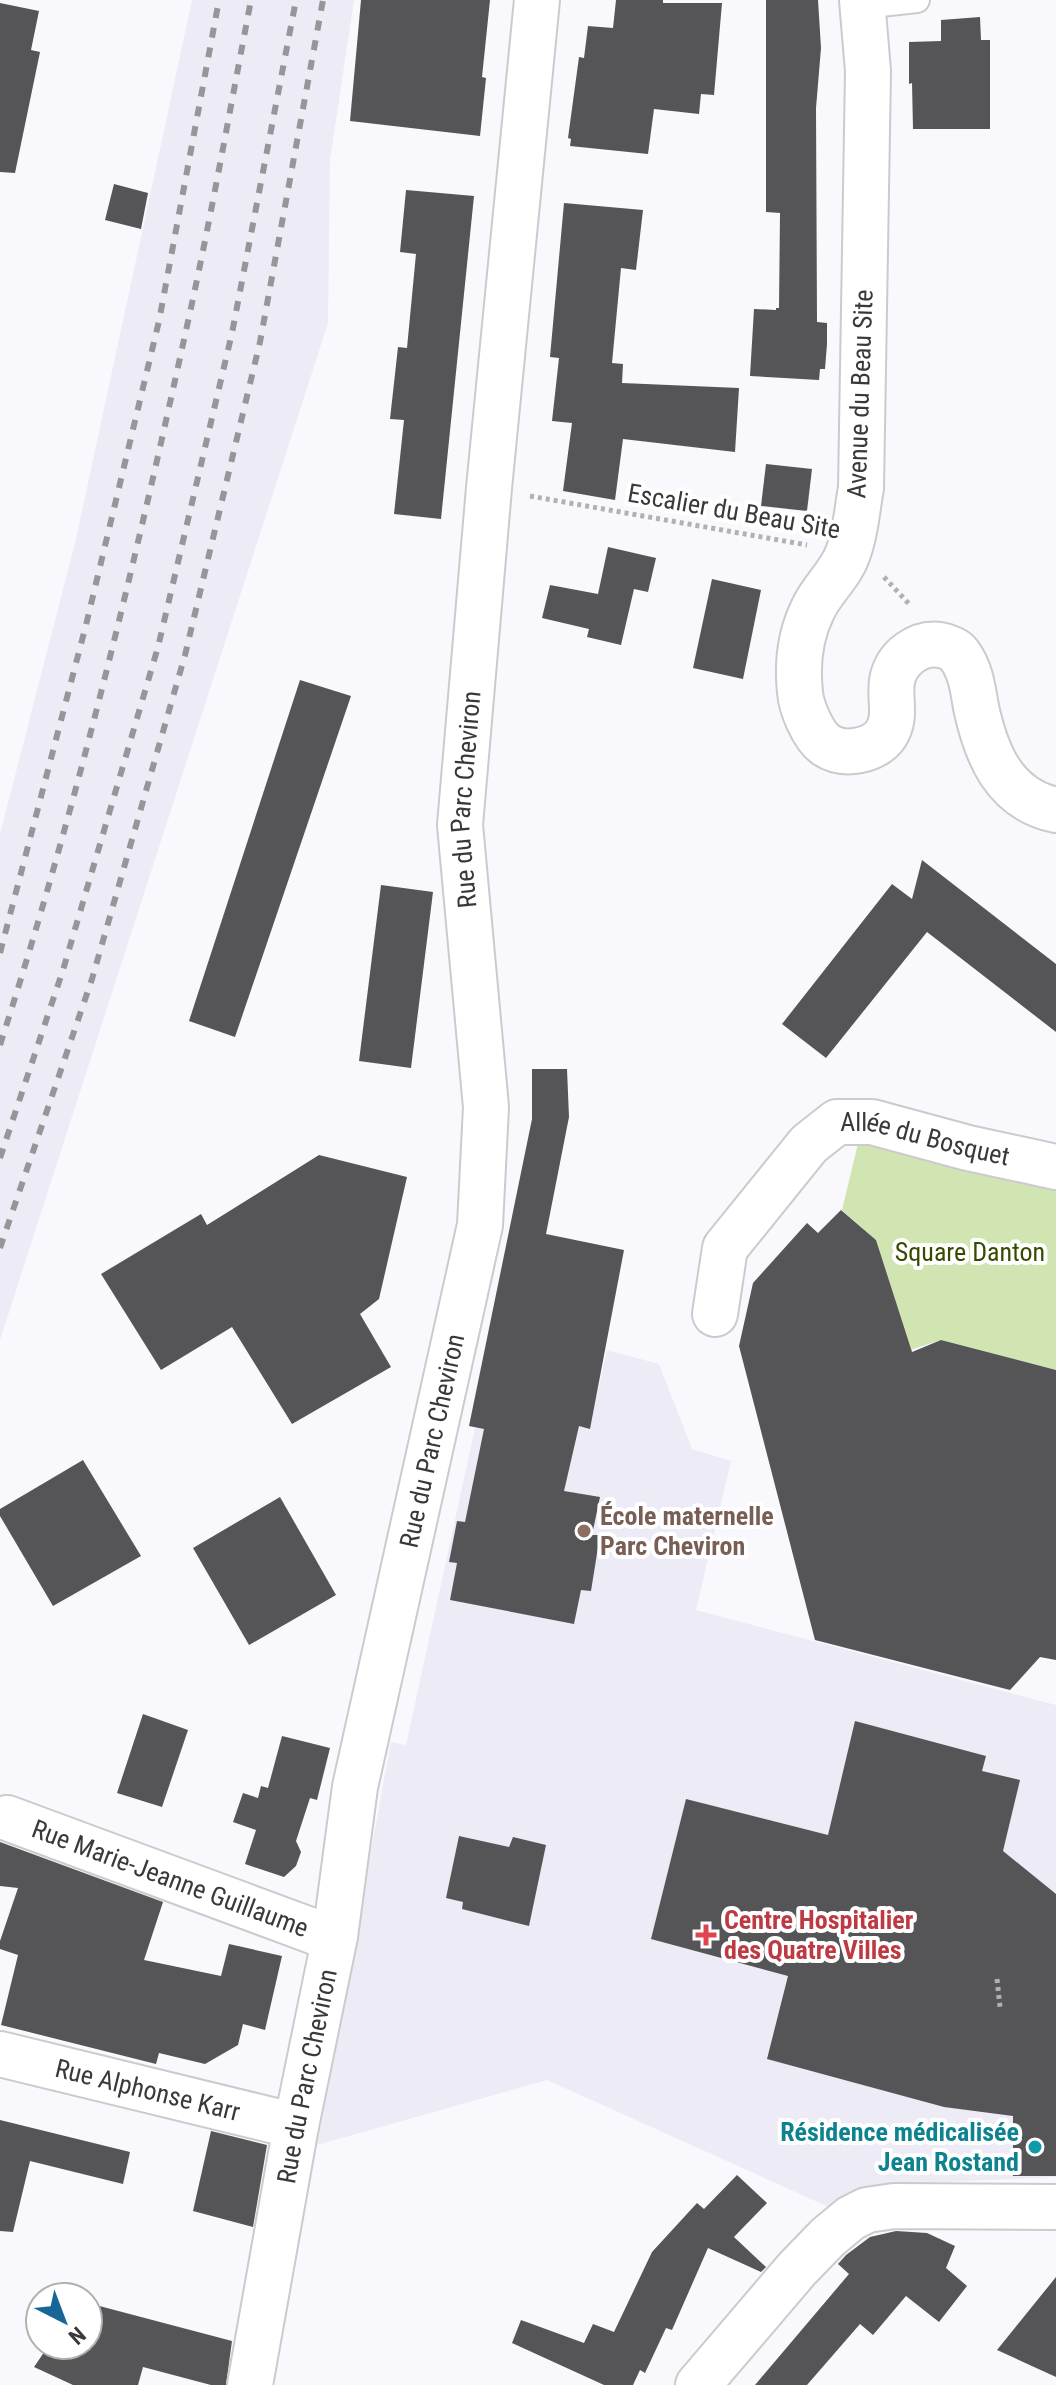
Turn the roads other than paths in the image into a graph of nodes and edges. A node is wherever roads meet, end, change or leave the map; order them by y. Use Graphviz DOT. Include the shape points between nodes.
graph roads {
  1 [pos="537,0"];
  2 [pos="917,0"];
  3 [pos="862,3"];
  4 [pos="1056,810"];
  5 [pos="1056,1167"];
  6 [pos="715,1314"];
  7 [pos="7,1818"];
  8 [pos="335,1936"];
  9 [pos="0,2054"];
  10 [pos="296,2126"];
  11 [pos="1056,2207"];
  12 [pos="250,2385"];
  13 [pos="698,2385"];
  1 -- 8 [label="street, Rue du Parc Cheviron" via="460,825 486,1107 480,1225 355,1787"];
  2 -- 3 [label="lane"];
  3 -- 4 [label="street, Avenue du Beau Site" via="868,71 861,488 849,552 813,609 800,647 801,707 826,745 849,752 866,749 884,737 892,723 892,679 901,660 918,646 942,645 958,652 969,670 983,739 999,773 1024,797"];
  5 -- 6 [label="street, Allée du Bosquet" via="872,1122 837,1122 809,1144 725,1248"];
  7 -- 8 [label="street, Rue Marie-Jeanne Guillaume"];
  8 -- 10 [label="street, Rue du Parc Cheviron"];
  9 -- 10 [label="street, Rue Alphonse Karr"];
  10 -- 12 [label="street, Rue du Parc Cheviron"];
  11 -- 13 [label="street" via="867,2210 828,2237 797,2269"];
}
